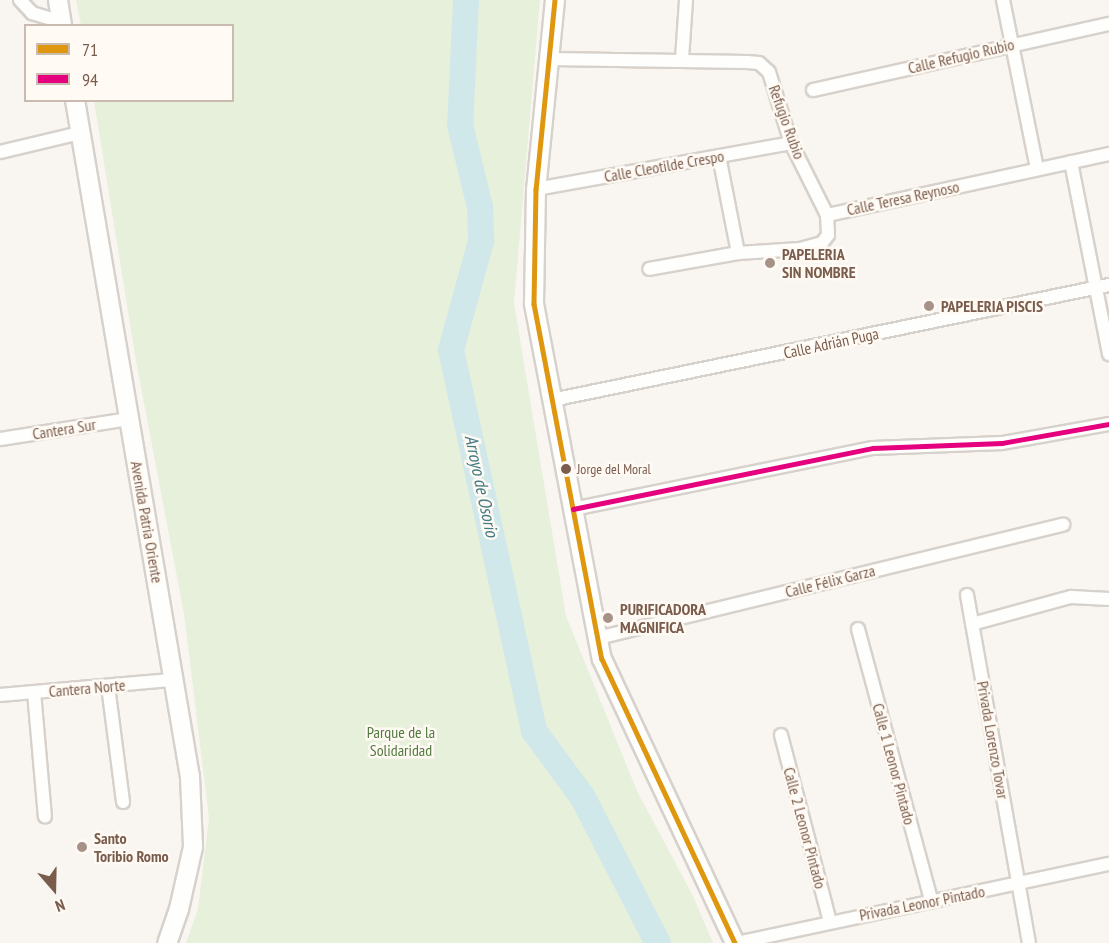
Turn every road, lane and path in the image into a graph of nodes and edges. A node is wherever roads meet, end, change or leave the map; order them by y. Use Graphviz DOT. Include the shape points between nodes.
graph roads {
  1 [pos="20,0"];
  2 [pos="58,0"];
  3 [pos="555,0"];
  4 [pos="686,0"];
  5 [pos="1003,0"];
  6 [pos="62,24"];
  7 [pos="1109,24"];
  8 [pos="1012,44"];
  9 [pos="551,59"];
  10 [pos="682,59"];
  11 [pos="813,90"];
  12 [pos="75,102"];
  13 [pos="80,133"];
  14 [pos="791,143"];
  15 [pos="0,152"];
  16 [pos="1109,154"];
  17 [pos="719,156"];
  18 [pos="1071,162"];
  19 [pos="1037,169"];
  20 [pos="536,189"];
  21 [pos="827,215"];
  22 [pos="738,254"];
  23 [pos="649,269"];
  24 [pos="1109,285"];
  25 [pos="1096,288"];
  26 [pos="1109,354"];
  27 [pos="552,400"];
  28 [pos="129,419"];
  29 [pos="1109,424"];
  30 [pos="0,439"];
  31 [pos="573,509"];
  32 [pos="1063,525"];
  33 [pos="967,595"];
  34 [pos="1109,599"];
  35 [pos="972,624"];
  36 [pos="858,629"];
  37 [pos="598,638"];
  38 [pos="174,680"];
  39 [pos="108,686"];
  40 [pos="34,692"];
  41 [pos="0,695"];
  42 [pos="781,735"];
  43 [pos="123,802"];
  44 [pos="45,817"];
  45 [pos="1109,864"];
  46 [pos="1019,885"];
  47 [pos="931,900"];
  48 [pos="830,922"];
  49 [pos="167,943"];
  50 [pos="735,943"];
  51 [pos="1029,943"];
  1 -- 6 [label="street" via="32,13"];
  2 -- 6 [label="street"];
  3 -- 9 [label="street"];
  4 -- 10 [label="street"];
  5 -- 8 [label="street"];
  7 -- 8 [label="street, Calle Refugio Rubio"];
  8 -- 11 [label="street, Calle Refugio Rubio"];
  8 -- 19 [label="street"];
  9 -- 10 [label="street"];
  9 -- 20 [label="street"];
  10 -- 14 [label="street, Refugio Rubio" via="759,63 769,72"];
  12 -- 13 [label="street, Avenida Patria Oriente"];
  13 -- 15 [label="street"];
  13 -- 28 [label="street, Avenida Patria Oriente"];
  14 -- 17 [label="street, Calle Cleotilde Crespo"];
  14 -- 21 [label="street, Refugio Rubio"];
  16 -- 18 [label="street, Calle Teresa Reynoso"];
  17 -- 20 [label="street, Calle Cleotilde Crespo"];
  17 -- 22 [label="street"];
  18 -- 19 [label="street, Calle Teresa Reynoso"];
  18 -- 25 [label="street"];
  19 -- 21 [label="street, Calle Teresa Reynoso"];
  20 -- 27 [label="street" via="534,303"];
  21 -- 22 [label="street, Calle Teresa Reynoso" via="830,228 822,243 800,249"];
  22 -- 23 [label="street, Calle Teresa Reynoso"];
  24 -- 25 [label="street, Calle Adrián Puga"];
  25 -- 26 [label="street"];
  25 -- 27 [label="street, Calle Adrián Puga"];
  27 -- 31 [label="street"];
  28 -- 30 [label="street, Cantera Sur"];
  28 -- 38 [label="street, Avenida Patria Oriente"];
  29 -- 31 [label="street" via="1002,443 873,448"];
  31 -- 37 [label="street"];
  32 -- 37 [label="street, Calle Félix Garza"];
  33 -- 35 [label="street, Privada Lorenzo Tovar"];
  34 -- 35 [label="street" via="1071,597"];
  35 -- 46 [label="street, Privada Lorenzo Tovar"];
  36 -- 47 [label="street, Calle 1 Leonor Pintado"];
  37 -- 50 [label="street" via="602,659"];
  38 -- 39 [label="street, Cantera Norte"];
  38 -- 49 [label="street, Avenida Patria Oriente" via="190,777 193,847"];
  39 -- 40 [label="street, Cantera Norte"];
  39 -- 43 [label="street"];
  40 -- 41 [label="street, Cantera Norte"];
  40 -- 44 [label="street"];
  42 -- 48 [label="street, Calle 2 Leonor Pintado"];
  45 -- 46 [label="street, Privada Leonor Pintado"];
  46 -- 47 [label="street, Privada Leonor Pintado"];
  46 -- 51 [label="street, Privada Lorenzo Tovar"];
  47 -- 48 [label="street, Privada Leonor Pintado"];
  48 -- 50 [label="street, Privada Leonor Pintado"];
}
